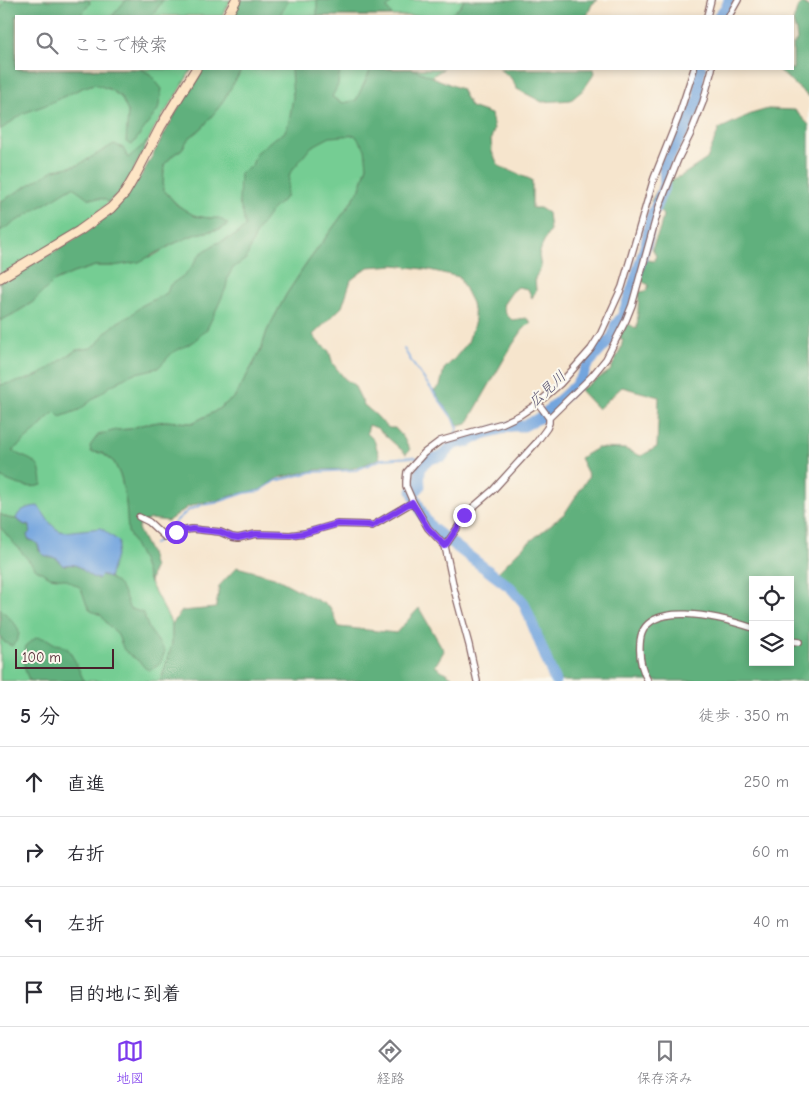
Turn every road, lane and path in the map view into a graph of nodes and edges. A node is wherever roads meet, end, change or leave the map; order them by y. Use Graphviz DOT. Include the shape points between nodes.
graph roads {
  1 [pos="236,0"];
  2 [pos="711,0"];
  3 [pos="738,0"];
  4 [pos="228,15"];
  5 [pos="707,15"];
  6 [pos="730,15"];
  7 [pos="195,70"];
  8 [pos="694,70"];
  9 [pos="712,70"];
  10 [pos="0,278"];
  11 [pos="539,404"];
  12 [pos="548,417"];
  13 [pos="412,502"];
  14 [pos="139,517"];
  15 [pos="446,544"];
  16 [pos="749,627"];
  17 [pos="794,641"];
  18 [pos="799,642"];
  19 [pos="477,681"];
  20 [pos="648,681"];
  1 -- 4 [label="street"];
  2 -- 5 [label="street"];
  3 -- 6 [label="street"];
  7 -- 10 [label="street" via="125,193 111,208 73,235"];
  8 -- 11 [label="street" via="654,178 622,287 607,321 584,358"];
  9 -- 12 [label="street" via="703,102 660,207 626,320 606,359"];
  11 -- 12 [label="street"];
  11 -- 13 [label="street" via="503,423 440,441 424,453 407,472"];
  12 -- 15 [label="street" via="548,428 493,490 464,515"];
  13 -- 14 [label="street" via="372,526 337,524 305,533 256,534 238,538 192,529 163,535"];
  13 -- 15 [label="street" via="428,528"];
  15 -- 19 [label="street"];
  16 -- 20 [label="street" via="698,614 655,619 648,623 640,640 641,665"];
  17 -- 18 [label="street"];
}
